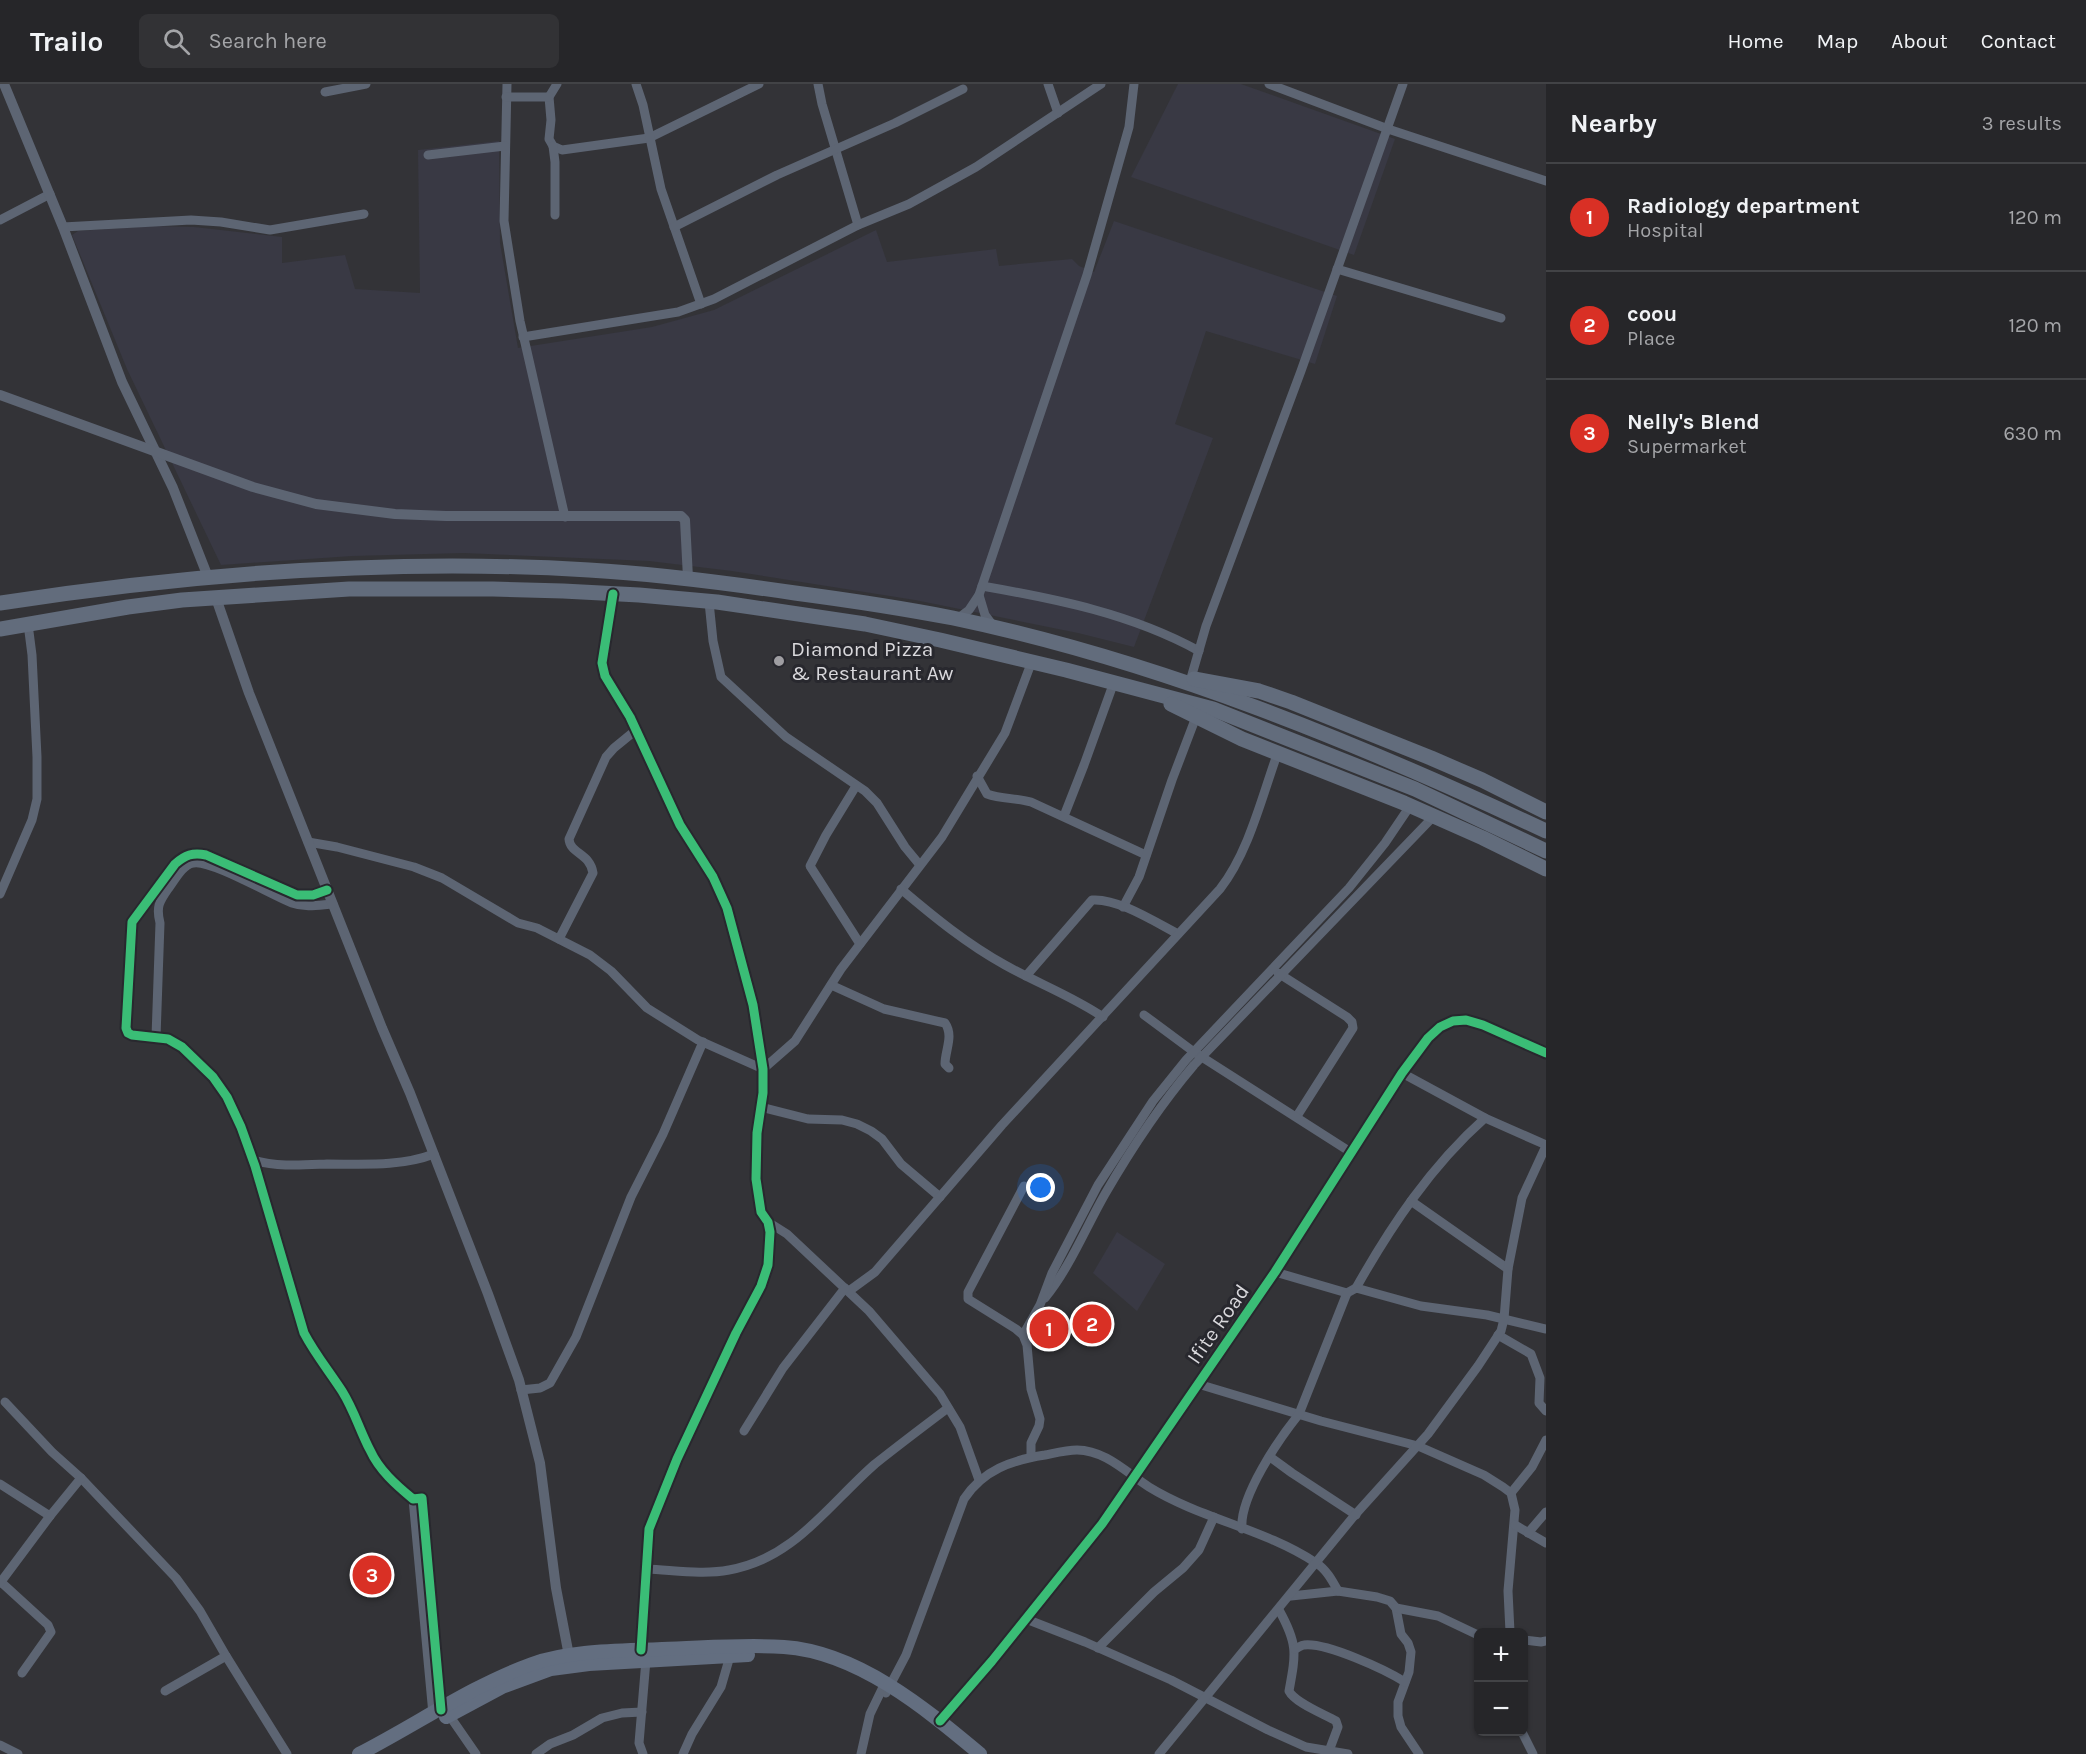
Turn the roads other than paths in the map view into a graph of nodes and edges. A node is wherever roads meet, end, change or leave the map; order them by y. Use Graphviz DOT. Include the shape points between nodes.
graph roads {
  1 [pos="4,84"];
  2 [pos="366,84"];
  3 [pos="507,84"];
  4 [pos="557,84"];
  5 [pos="636,84"];
  6 [pos="759,84"];
  7 [pos="818,84"];
  8 [pos="1048,84"];
  9 [pos="1101,84"];
  10 [pos="1134,84"];
  11 [pos="1269,84"];
  12 [pos="1403,84"];
  13 [pos="963,89"];
  14 [pos="326,92"];
  15 [pos="506,97"];
  16 [pos="549,97"];
  17 [pos="1058,113"];
  18 [pos="1388,129"];
  19 [pos="649,138"];
  20 [pos="506,146"];
  21 [pos="553,146"];
  22 [pos="836,148"];
  23 [pos="428,155"];
  24 [pos="1546,181"];
  25 [pos="50,194"];
  26 [pos="364,214"];
  27 [pos="555,215"];
  28 [pos="0,220"];
  29 [pos="858,225"];
  30 [pos="674,226"];
  31 [pos="63,227"];
  32 [pos="1337,268"];
  33 [pos="701,304"];
  34 [pos="1501,318"];
  35 [pos="523,337"];
  36 [pos="0,395"];
  37 [pos="156,453"];
  38 [pos="565,517"];
  39 [pos="208,577"];
  40 [pos="688,579"];
  41 [pos="981,590"];
  42 [pos="612,594"];
  43 [pos="216,598"];
  44 [pos="709,602"];
  45 [pos="0,603"];
  46 [pos="957,619"];
  47 [pos="28,624"];
  48 [pos="0,629"];
  49 [pos="995,629"];
  50 [pos="1199,651"];
  51 [pos="1032,661"];
  52 [pos="1150,671"];
  53 [pos="1191,678"];
  54 [pos="1114,682"];
  55 [pos="1144,690"];
  56 [pos="1196,717"];
  57 [pos="636,730"];
  58 [pos="1278,752"];
  59 [pos="977,776"];
  60 [pos="856,786"];
  61 [pos="1410,806"];
  62 [pos="1546,812"];
  63 [pos="1064,816"];
  64 [pos="1434,816"];
  65 [pos="1396,829"];
  66 [pos="1546,831"];
  67 [pos="308,842"];
  68 [pos="1410,842"];
  69 [pos="1379,851"];
  70 [pos="1546,851"];
  71 [pos="1146,855"];
  72 [pos="1391,862"];
  73 [pos="920,864"];
  74 [pos="1546,869"];
  75 [pos="901,889"];
  76 [pos="327,890"];
  77 [pos="0,894"];
  78 [pos="333,904"];
  79 [pos="1124,907"];
  80 [pos="1178,934"];
  81 [pos="559,939"];
  82 [pos="860,944"];
  83 [pos="1277,972"];
  84 [pos="1026,976"];
  85 [pos="831,985"];
  86 [pos="1144,1015"];
  87 [pos="1103,1017"];
  88 [pos="156,1037"];
  89 [pos="703,1042"];
  90 [pos="1546,1053"];
  91 [pos="1198,1054"];
  92 [pos="949,1068"];
  93 [pos="763,1069"];
  94 [pos="1402,1073"];
  95 [pos="761,1107"];
  96 [pos="1297,1116"];
  97 [pos="1485,1118"];
  98 [pos="1546,1145"];
  99 [pos="1352,1153"];
  100 [pos="434,1154"];
  101 [pos="253,1160"];
  102 [pos="270,1165"];
  103 [pos="258,1175"];
  104 [pos="1024,1186"];
  105 [pos="940,1197"];
  106 [pos="1411,1201"];
  107 [pos="768,1222"];
  108 [pos="1508,1269"];
  109 [pos="1275,1272"];
  110 [pos="847,1290"];
  111 [pos="1351,1291"];
  112 [pos="1504,1319"];
  113 [pos="1546,1329"];
  114 [pos="1023,1335"];
  115 [pos="1498,1335"];
  116 [pos="1198,1384"];
  117 [pos="521,1390"];
  118 [pos="5,1402"];
  119 [pos="948,1408"];
  120 [pos="1546,1411"];
  121 [pos="1299,1414"];
  122 [pos="744,1431"];
  123 [pos="1546,1440"];
  124 [pos="1418,1446"];
  125 [pos="1031,1457"];
  126 [pos="1270,1457"];
  127 [pos="1135,1477"];
  128 [pos="81,1478"];
  129 [pos="979,1480"];
  130 [pos="0,1484"];
  131 [pos="1511,1493"];
  132 [pos="1546,1512"];
  133 [pos="1356,1515"];
  134 [pos="50,1516"];
  135 [pos="1214,1517"];
  136 [pos="1515,1525"];
  137 [pos="1242,1529"];
  138 [pos="1528,1533"];
  139 [pos="1546,1543"];
  140 [pos="1316,1563"];
  141 [pos="646,1569"];
  142 [pos="1,1580"];
  143 [pos="1338,1591"];
  144 [pos="1291,1596"];
  145 [pos="1396,1608"];
  146 [pos="1279,1610"];
  147 [pos="1026,1619"];
  148 [pos="1510,1628"];
  149 [pos="1474,1633"];
  150 [pos="1528,1640"];
  151 [pos="1546,1641"];
  152 [pos="1098,1648"];
  153 [pos="1295,1649"];
  154 [pos="644,1655"];
  155 [pos="226,1656"];
  156 [pos="730,1656"];
  157 [pos="570,1660"];
  158 [pos="22,1672"];
  159 [pos="1406,1682"];
  160 [pos="885,1688"];
  161 [pos="165,1691"];
  162 [pos="1207,1697"];
  163 [pos="642,1712"];
  164 [pos="441,1713"];
  165 [pos="940,1721"];
  166 [pos="1524,1736"];
  167 [pos="0,1745"];
  168 [pos="1329,1751"];
  169 [pos="18,1754"];
  170 [pos="287,1754"];
  171 [pos="359,1754"];
  172 [pos="375,1754"];
  173 [pos="476,1754"];
  174 [pos="536,1754"];
  175 [pos="643,1754"];
  176 [pos="683,1754"];
  177 [pos="861,1754"];
  178 [pos="971,1754"];
  179 [pos="980,1754"];
  180 [pos="1159,1754"];
  181 [pos="1348,1754"];
  182 [pos="1419,1754"];
  183 [pos="1533,1754"];
  1 -- 25 [label="street"];
  2 -- 14 [label="street"];
  3 -- 15 [label="street"];
  4 -- 16 [label="street"];
  5 -- 19 [label="street"];
  6 -- 19 [label="street"];
  7 -- 22 [label="street"];
  8 -- 17 [label="street"];
  9 -- 17 [label="street"];
  10 -- 41 [label="street" via="1129,128 1087,275"];
  11 -- 18 [label="street"];
  12 -- 18 [label="street"];
  13 -- 22 [label="street"];
  15 -- 16 [label="street"];
  15 -- 20 [label="street"];
  16 -- 21 [label="street" via="549,139"];
  17 -- 29 [label="street" via="976,167 909,204"];
  18 -- 24 [label="street"];
  18 -- 32 [label="street"];
  19 -- 21 [label="street" via="562,150"];
  19 -- 30 [label="street"];
  20 -- 23 [label="street"];
  20 -- 35 [label="street" via="504,221"];
  21 -- 27 [label="street"];
  22 -- 29 [label="street"];
  22 -- 30 [label="street"];
  25 -- 28 [label="street"];
  25 -- 31 [label="street"];
  26 -- 31 [label="street" via="270,230 191,220"];
  29 -- 33 [label="street"];
  30 -- 33 [label="street"];
  31 -- 37 [label="street" via="122,382"];
  32 -- 34 [label="street"];
  32 -- 50 [label="street"];
  33 -- 35 [label="street" via="678,312"];
  35 -- 38 [label="street"];
  36 -- 37 [label="street"];
  37 -- 38 [label="street" via="316,504 395,514"];
  37 -- 39 [label="street" via="187,518"];
  38 -- 40 [label="street" via="681,516 685,520"];
  39 -- 40 [label="highway" via="456,566 593,570"];
  39 -- 45 [label="highway"];
  40 -- 46 [label="highway"];
  41 -- 46 [label="street" via="969,610"];
  41 -- 49 [label="street" via="985,615"];
  41 -- 50 [label="street" via="1102,611 1149,627"];
  42 -- 43 [label="highway" via="424,588"];
  42 -- 44 [label="highway"];
  42 -- 57 [label="street" via="602,663 605,676"];
  43 -- 47 [label="highway" via="128,607"];
  43 -- 67 [label="street"];
  44 -- 51 [label="highway" via="865,624"];
  44 -- 60 [label="street" via="721,677 786,737"];
  46 -- 49 [label="highway"];
  47 -- 48 [label="highway"];
  47 -- 77 [label="street" via="33,655 37,799"];
  49 -- 52 [label="highway"];
  50 -- 53 [label="street"];
  51 -- 54 [label="highway"];
  51 -- 59 [label="street" via="1005,733"];
  52 -- 53 [label="highway"];
  52 -- 66 [label="highway" via="1363,748"];
  53 -- 62 [label="highway" via="1291,702 1482,780"];
  54 -- 55 [label="highway"];
  54 -- 63 [label="street"];
  55 -- 56 [label="highway"];
  55 -- 70 [label="highway" via="1213,709 1415,789"];
  56 -- 58 [label="highway"];
  56 -- 71 [label="street"];
  57 -- 81 [label="street" via="606,758 569,839 571,848 590,862 593,873"];
  57 -- 93 [label="street" via="680,825 713,877 727,908 753,1005"];
  58 -- 61 [label="highway"];
  58 -- 80 [label="street" via="1229,878"];
  59 -- 63 [label="street" via="987,794 1031,802"];
  59 -- 73 [label="street" via="942,837"];
  60 -- 73 [label="street" via="877,803"];
  60 -- 82 [label="street" via="810,866"];
  61 -- 64 [label="highway"];
  61 -- 65 [label="street"];
  63 -- 71 [label="street"];
  64 -- 68 [label="street"];
  64 -- 74 [label="highway"];
  65 -- 68 [label="street"];
  65 -- 69 [label="street"];
  67 -- 76 [label="street"];
  67 -- 81 [label="street" via="414,867 442,878 518,923"];
  68 -- 72 [label="street"];
  69 -- 72 [label="street"];
  69 -- 83 [label="street"];
  71 -- 79 [label="street"];
  72 -- 83 [label="street"];
  73 -- 75 [label="street"];
  75 -- 82 [label="street"];
  75 -- 84 [label="street" via="966,940"];
  76 -- 78 [label="street"];
  76 -- 88 [label="street" via="297,895 196,853 175,864 132,922 126,1028 128,1034"];
  78 -- 88 [label="street" via="308,907 292,903 198,862 181,870 157,909 160,923"];
  78 -- 100 [label="street"];
  79 -- 80 [label="street"];
  79 -- 84 [label="street" via="1092,900"];
  80 -- 87 [label="street"];
  81 -- 89 [label="street" via="590,955 647,1008"];
  82 -- 85 [label="street"];
  83 -- 91 [label="street"];
  83 -- 96 [label="street" via="1347,1017 1353,1028"];
  84 -- 87 [label="street"];
  85 -- 92 [label="street" via="885,1009 948,1025 945,1064"];
  85 -- 93 [label="street" via="795,1041"];
  86 -- 91 [label="street"];
  87 -- 105 [label="street"];
  88 -- 101 [label="street" via="168,1038 182,1047 213,1077 241,1127"];
  89 -- 93 [label="street"];
  89 -- 117 [label="street" via="631,1197 576,1337 550,1383"];
  90 -- 94 [label="street, Ifite Road" via="1483,1025 1452,1021 1428,1038"];
  91 -- 96 [label="street"];
  91 -- 114 [label="street" via="1153,1101 1098,1185"];
  93 -- 95 [label="street"];
  94 -- 97 [label="street"];
  94 -- 99 [label="street, Ifite Road"];
  95 -- 105 [label="street" via="808,1119 842,1120 871,1131 901,1164"];
  95 -- 107 [label="street" via="756,1179 761,1212"];
  96 -- 99 [label="street"];
  97 -- 98 [label="street"];
  97 -- 106 [label="street" via="1456,1146"];
  98 -- 108 [label="street" via="1522,1198"];
  99 -- 109 [label="street, Ifite Road"];
  100 -- 102 [label="street" via="401,1162"];
  100 -- 117 [label="street"];
  101 -- 102 [label="street"];
  101 -- 103 [label="street"];
  102 -- 103 [label="street"];
  103 -- 164 [label="street" via="304,1333 315,1356 343,1393 370,1452 390,1479 418,1498"];
  104 -- 114 [label="street" via="968,1292 968,1299"];
  105 -- 110 [label="street" via="875,1272"];
  106 -- 108 [label="street"];
  106 -- 111 [label="street"];
  107 -- 110 [label="street" via="787,1234"];
  107 -- 141 [label="street" via="768,1265 761,1286 656,1508 649,1529"];
  108 -- 112 [label="street"];
  109 -- 111 [label="street"];
  109 -- 116 [label="street, Ifite Road"];
  110 -- 119 [label="street" via="907,1355"];
  110 -- 122 [label="street" via="783,1368"];
  111 -- 112 [label="street"];
  111 -- 121 [label="street"];
  112 -- 113 [label="street"];
  112 -- 115 [label="street"];
  114 -- 125 [label="street" via="1040,1419 1031,1443"];
  115 -- 120 [label="street" via="1531,1354 1540,1378 1539,1403"];
  115 -- 124 [label="street"];
  116 -- 121 [label="street"];
  116 -- 127 [label="street, Ifite Road"];
  117 -- 157 [label="street" via="540,1463 556,1588"];
  118 -- 128 [label="street"];
  119 -- 129 [label="street" via="960,1427"];
  119 -- 141 [label="street" via="874,1465 790,1545 766,1559 729,1570 705,1572"];
  121 -- 124 [label="street"];
  121 -- 126 [label="street"];
  123 -- 131 [label="street" via="1532,1467"];
  124 -- 131 [label="street" via="1484,1475"];
  124 -- 133 [label="street"];
  125 -- 127 [label="street" via="1079,1449 1100,1455"];
  125 -- 129 [label="street" via="997,1468"];
  126 -- 133 [label="street"];
  126 -- 137 [label="street" via="1242,1513"];
  127 -- 135 [label="street" via="1150,1488"];
  127 -- 147 [label="street, Ifite Road"];
  128 -- 134 [label="street"];
  128 -- 155 [label="street" via="176,1578"];
  129 -- 160 [label="street" via="957,1514 906,1656"];
  130 -- 134 [label="street"];
  131 -- 136 [label="street"];
  132 -- 138 [label="street"];
  133 -- 140 [label="street"];
  134 -- 142 [label="street"];
  135 -- 137 [label="street"];
  135 -- 152 [label="street" via="1199,1550"];
  136 -- 138 [label="street"];
  136 -- 148 [label="street" via="1508,1591"];
  137 -- 140 [label="street" via="1284,1544"];
  138 -- 139 [label="street"];
  140 -- 143 [label="street"];
  140 -- 144 [label="street"];
  141 -- 154 [label="street"];
  142 -- 158 [label="street" via="51,1632"];
  143 -- 144 [label="street"];
  143 -- 145 [label="street" via="1377,1597 1390,1601"];
  144 -- 146 [label="street"];
  145 -- 149 [label="street" via="1438,1616"];
  145 -- 159 [label="street" via="1401,1634 1411,1652"];
  146 -- 153 [label="street"];
  146 -- 162 [label="street"];
  147 -- 152 [label="street"];
  147 -- 165 [label="street, Ifite Road"];
  150 -- 151 [label="street"];
  152 -- 162 [label="street"];
  153 -- 159 [label="street" via="1316,1646 1351,1656"];
  153 -- 168 [label="street" via="1289,1690 1299,1701 1336,1722 1338,1727"];
  154 -- 156 [label="main road"];
  154 -- 157 [label="main road"];
  154 -- 160 [label="main road" via="784,1647 831,1657"];
  154 -- 163 [label="street"];
  155 -- 161 [label="street"];
  155 -- 170 [label="street"];
  156 -- 160 [label="main road" via="813,1660"];
  156 -- 176 [label="street" via="721,1687"];
  157 -- 164 [label="main road"];
  159 -- 182 [label="street" via="1398,1702 1398,1716"];
  160 -- 165 [label="main road" via="921,1705"];
  160 -- 177 [label="street" via="870,1714"];
  160 -- 178 [label="main road"];
  162 -- 168 [label="street" via="1285,1738"];
  162 -- 180 [label="street"];
  163 -- 174 [label="street" via="602,1718"];
  163 -- 175 [label="street" via="639,1743"];
  164 -- 171 [label="main road"];
  164 -- 172 [label="main road"];
  164 -- 173 [label="street"];
  165 -- 179 [label="main road"];
  166 -- 183 [label="street"];
  167 -- 169 [label="street"];
  168 -- 181 [label="street"];
}
